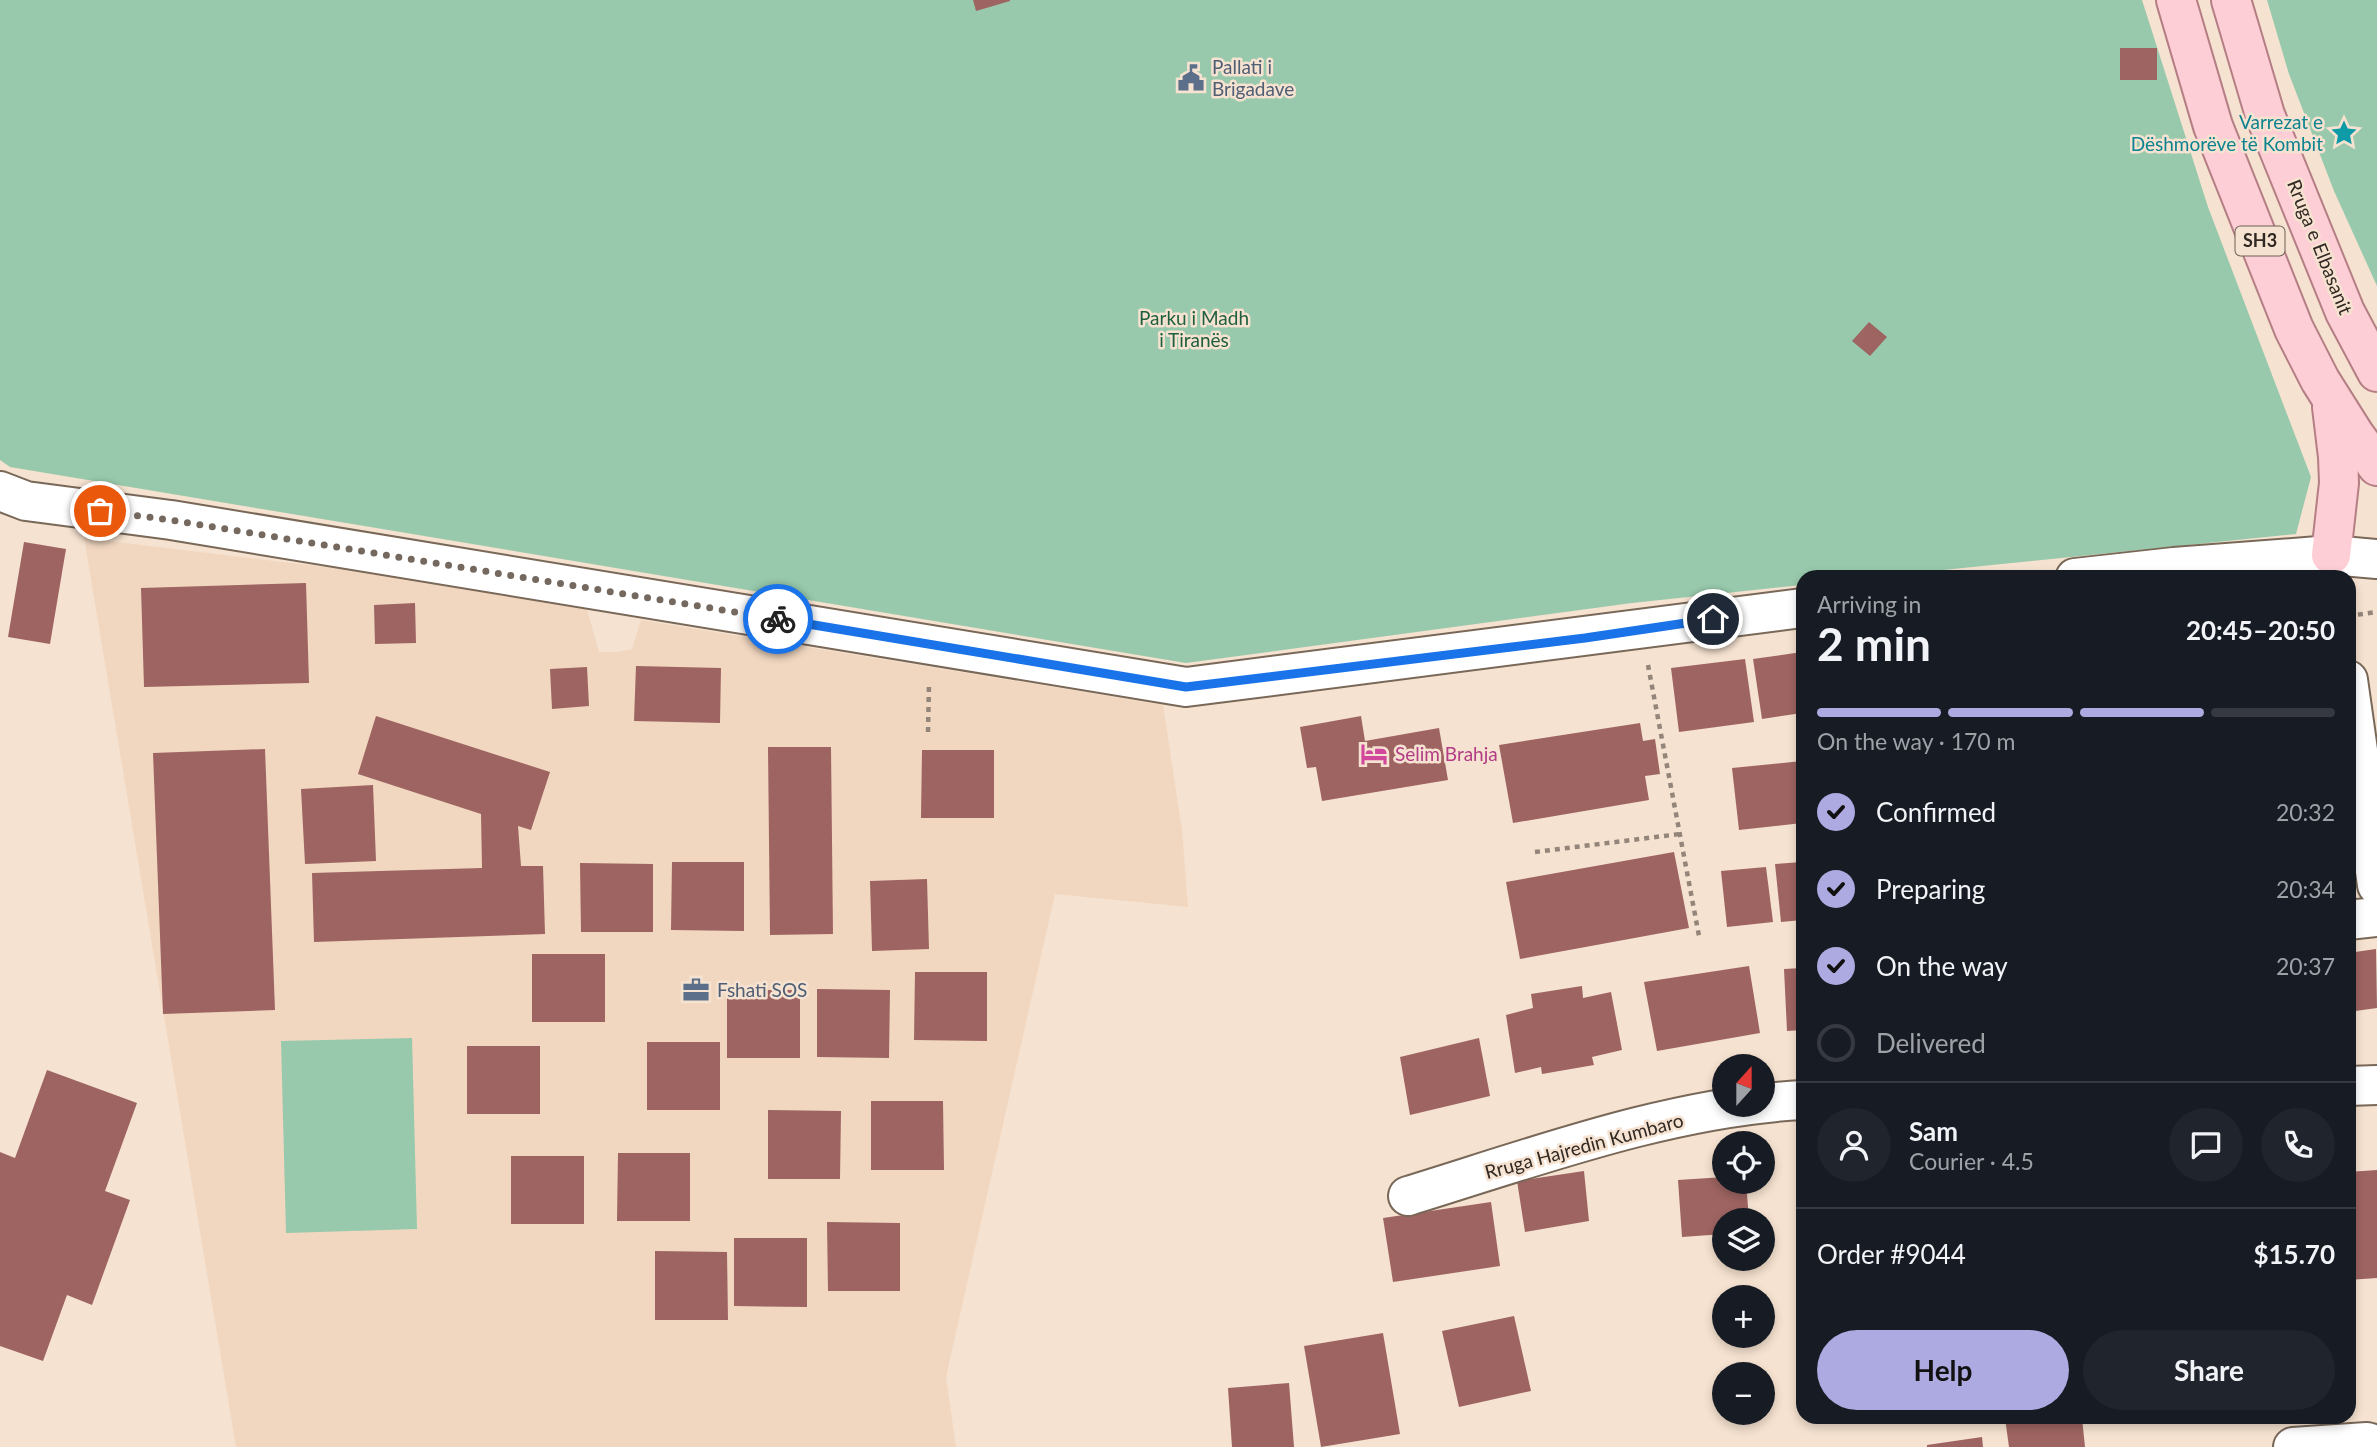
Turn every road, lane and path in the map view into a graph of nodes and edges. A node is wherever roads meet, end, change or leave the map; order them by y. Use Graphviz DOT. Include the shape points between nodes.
graph roads {
  1 [pos="2176,0"];
  2 [pos="2231,0"];
  3 [pos="2377,372"];
  4 [pos="2331,398"];
  5 [pos="2377,466"];
  6 [pos="0,491"];
  7 [pos="2331,555"];
  8 [pos="2377,559"];
  9 [pos="2141,570"];
  10 [pos="1796,609"];
  11 [pos="2377,612"];
  12 [pos="2356,615"];
  13 [pos="931,645"];
  14 [pos="1655,706"];
  15 [pos="928,732"];
  16 [pos="2356,760"];
  17 [pos="1680,834"];
  18 [pos="1535,852"];
  19 [pos="2377,885"];
  20 [pos="2377,917"];
  21 [pos="2356,919"];
  22 [pos="1699,936"];
  23 [pos="2356,1086"];
  24 [pos="2377,1086"];
  25 [pos="1796,1101"];
  26 [pos="1408,1196"];
  27 [pos="2377,1446"];
  28 [pos="2293,1447"];
  29 [pos="2300,1447"];
  1 -- 4 [label="main road, SH3" via="2213,126 2294,329"];
  2 -- 3 [label="main road, Rruga e Elbasanit / SH3" via="2265,115 2345,312"];
  4 -- 5 [label="main road, SH3"];
  4 -- 7 [label="main road" via="2339,457"];
  6 -- 13 [label="street" via="26,500"];
  7 -- 8 [label="street"];
  7 -- 9 [label="street"];
  10 -- 13 [label="street" via="1186,687"];
  11 -- 12 [label="path"];
  13 -- 15 [label="path"];
  14 -- 17 [label="path"];
  16 -- 19 [label="street"];
  17 -- 18 [label="path"];
  17 -- 22 [label="path"];
  20 -- 21 [label="street"];
  23 -- 24 [label="street"];
  25 -- 26 [label="street, Rruga Hajredin Kumbaro" via="1699,1114 1613,1133"];
  27 -- 29 [label="street" via="2367,1442"];
  28 -- 29 [label="street"];
}
